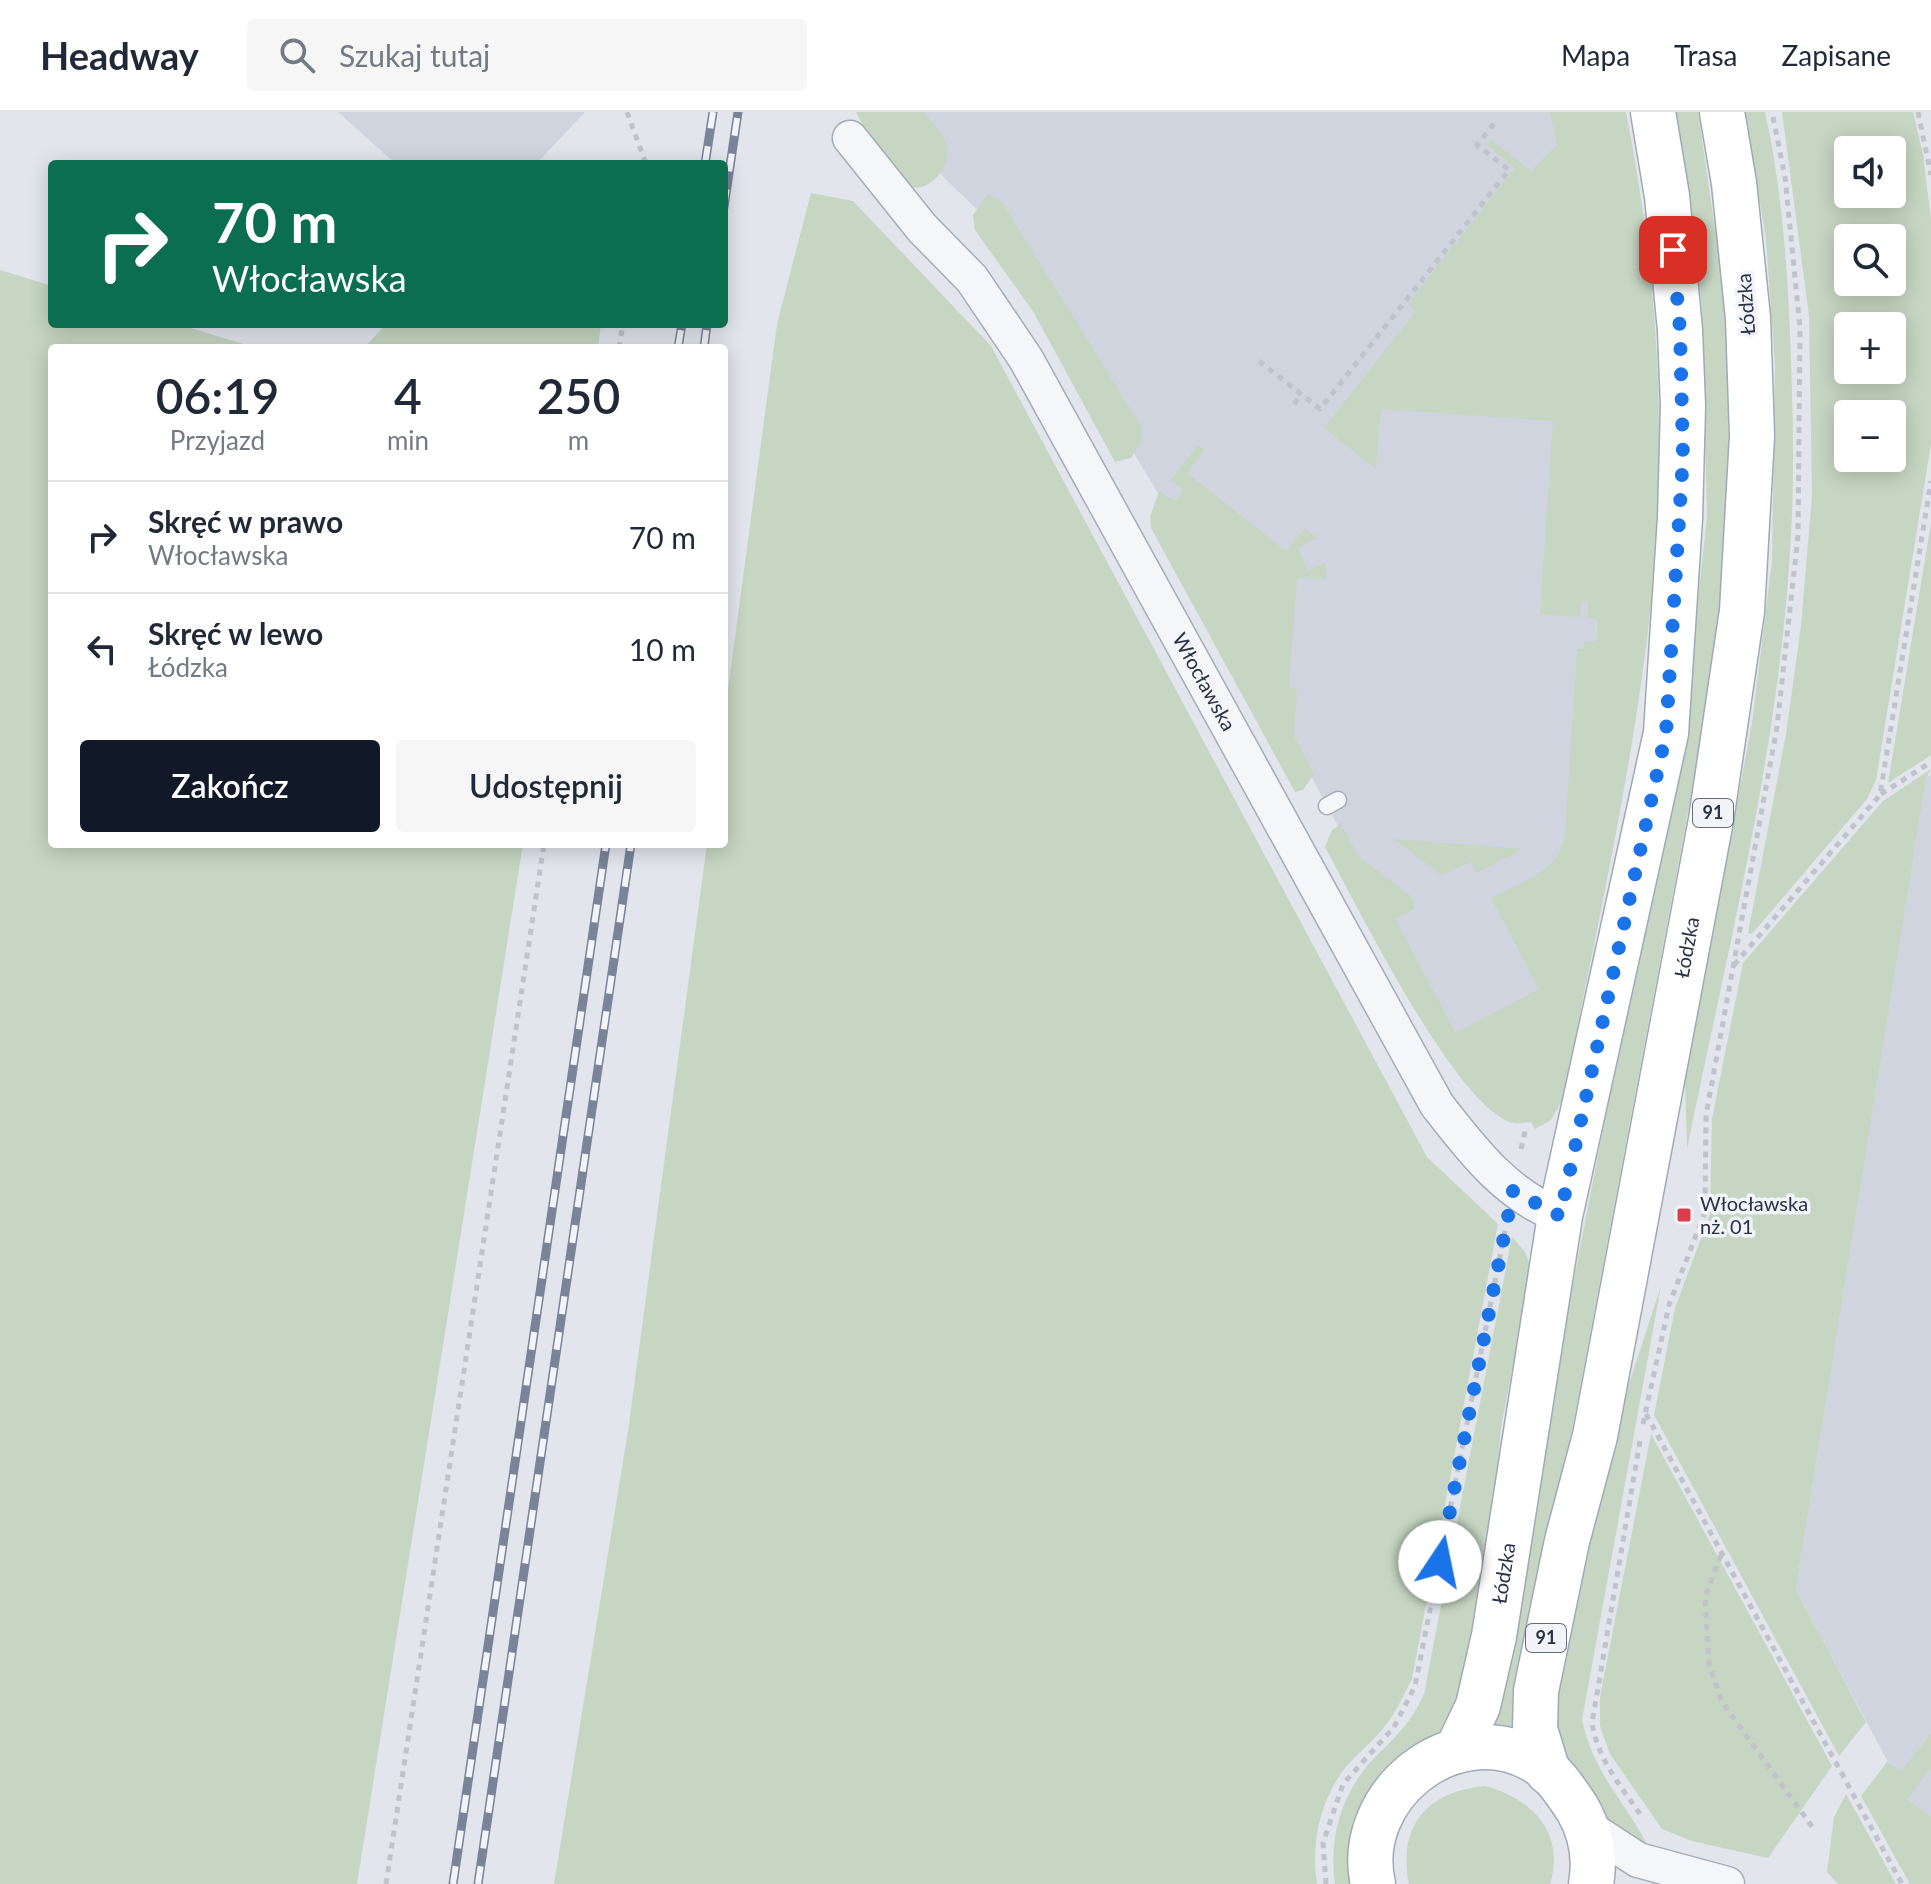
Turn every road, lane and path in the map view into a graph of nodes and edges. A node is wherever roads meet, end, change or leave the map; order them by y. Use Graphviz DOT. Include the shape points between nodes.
graph roads {
  1 [pos="627,112"];
  2 [pos="1653,112"];
  3 [pos="1722,112"];
  4 [pos="1918,112"];
  5 [pos="1497,120"];
  6 [pos="850,138"];
  7 [pos="645,160"];
  8 [pos="1931,175"];
  9 [pos="1259,361"];
  10 [pos="1301,394"];
  11 [pos="1294,404"];
  12 [pos="1931,481"];
  13 [pos="1931,762"];
  14 [pos="1880,795"];
  15 [pos="543,848"];
  16 [pos="1734,965"];
  17 [pos="1525,1131"];
  18 [pos="1513,1191"];
  19 [pos="1560,1216"];
  20 [pos="1645,1413"];
  21 [pos="1721,1554"];
  22 [pos="1457,1750"];
  23 [pos="1548,1772"];
  24 [pos="1586,1826"];
  25 [pos="1813,1828"];
  26 [pos="386,1884"];
  27 [pos="1326,1884"];
  28 [pos="1373,1884"];
  29 [pos="1591,1884"];
  30 [pos="1727,1884"];
  31 [pos="1902,1884"];
  1 -- 7 [label="path"];
  2 -- 19 [label="main road, Łódzka / 91" via="1681,346 1683,456 1672,666 1660,767"];
  3 -- 23 [label="main road, Łódzka / 91" via="1749,347 1752,450 1742,611 1718,782 1595,1436 1536,1691 1535,1729"];
  4 -- 8 [label="path"];
  5 -- 10 [label="path" via="1477,145 1509,170 1320,409"];
  6 -- 18 [label="street, Włocławska" via="922,228 972,279 1026,359 1437,1105 1473,1152"];
  9 -- 10 [label="path"];
  10 -- 11 [label="path"];
  12 -- 14 [label="path"];
  13 -- 14 [label="path"];
  14 -- 16 [label="path"];
  15 -- 26 [label="path"];
  17 -- 18 [label="path"];
  18 -- 19 [label="street, Włocławska"];
  18 -- 27 [label="path" via="1415,1686 1394,1727 1343,1784 1323,1843"];
  19 -- 22 [label="main road, Łódzka / 91" via="1494,1636 1478,1706"];
  20 -- 21 [label="path"];
  21 -- 25 [label="path" via="1705,1597 1709,1664 1722,1702"];
  21 -- 31 [label="path"];
  22 -- 23 [label="main road, 91" via="1489,1748 1518,1754"];
  22 -- 28 [label="main road, 91" via="1425,1763 1391,1795 1375,1838"];
  23 -- 24 [label="main road, 91" via="1570,1796"];
  24 -- 29 [label="main road, 91" via="1593,1851"];
  24 -- 30 [label="street" via="1638,1860"];
}
